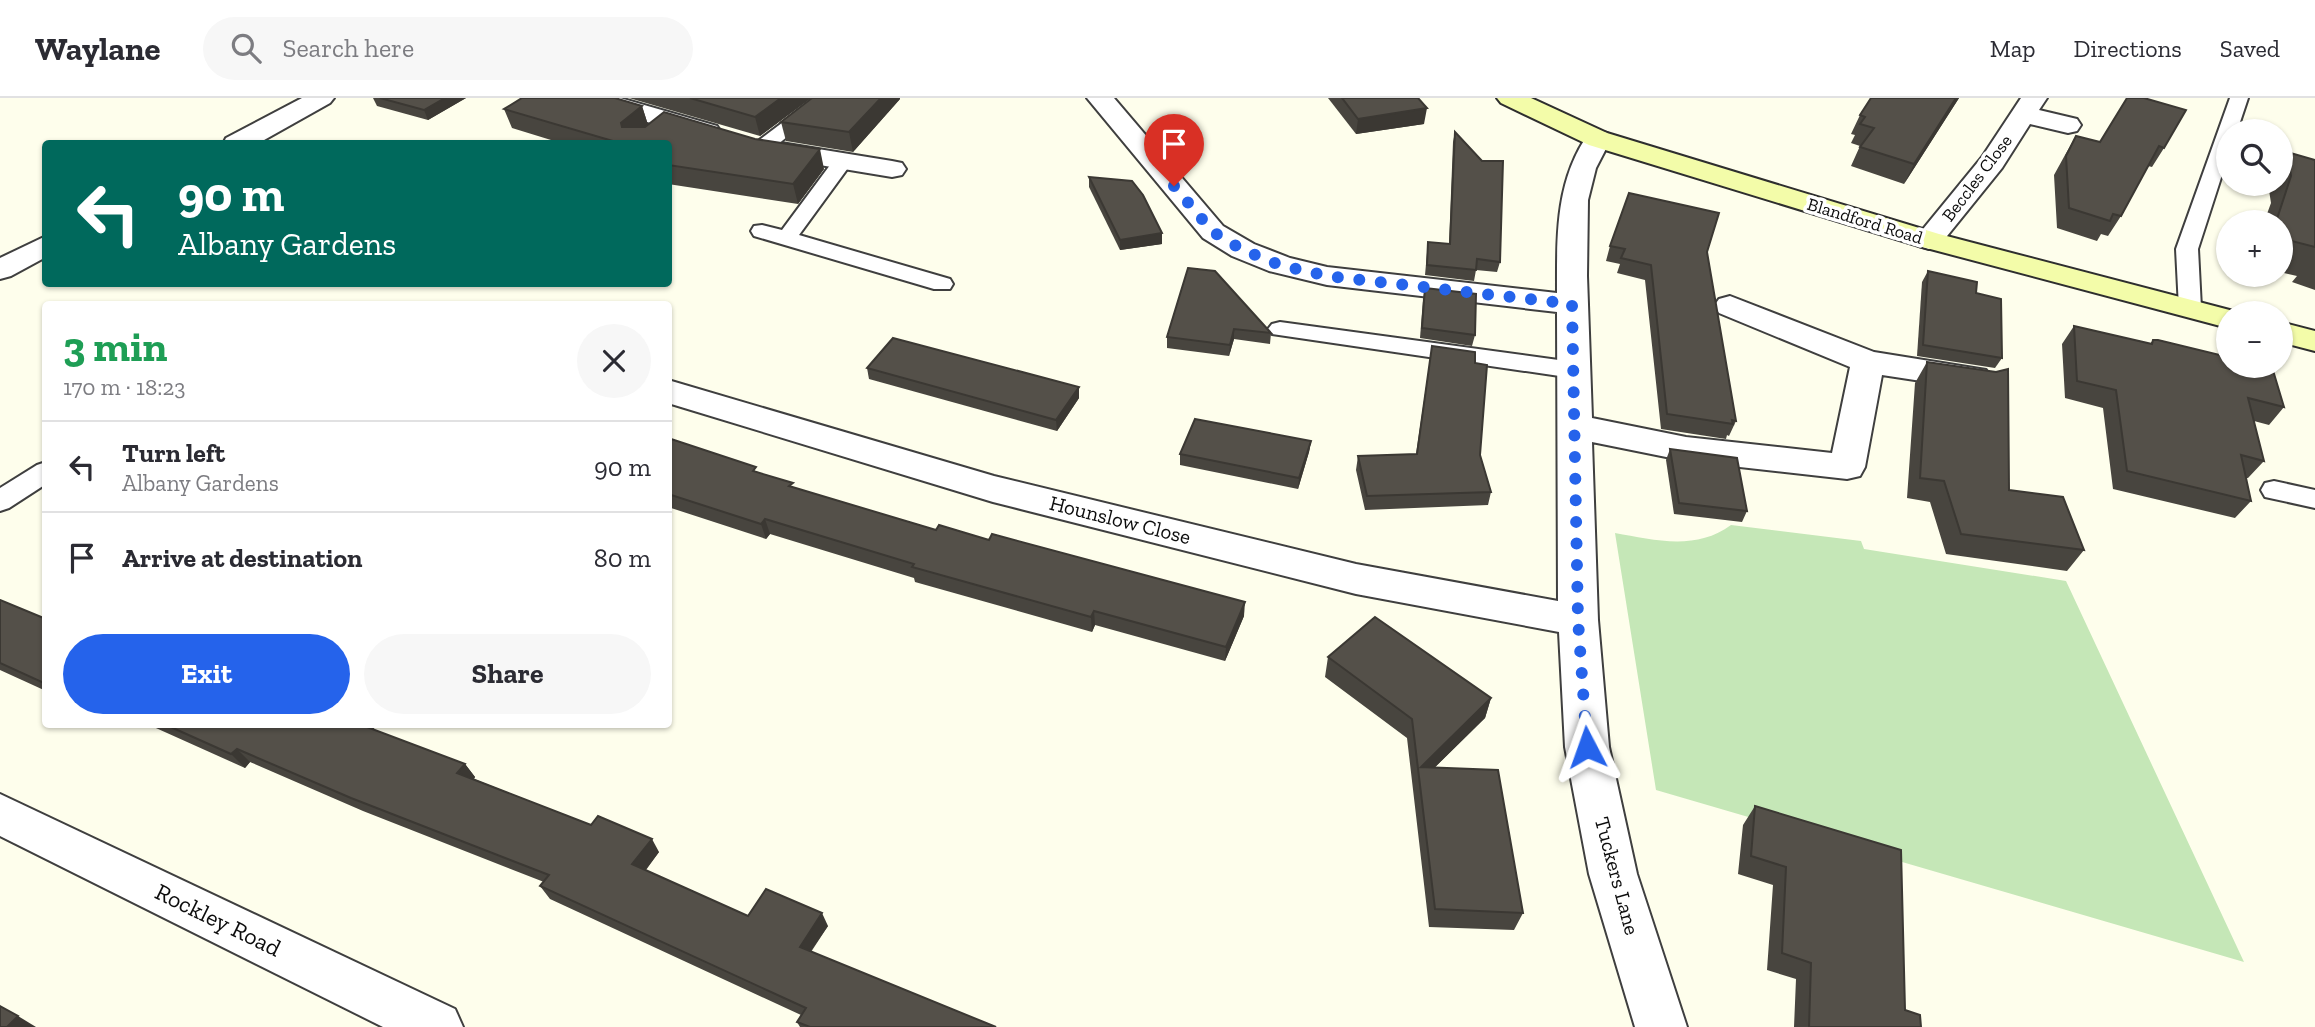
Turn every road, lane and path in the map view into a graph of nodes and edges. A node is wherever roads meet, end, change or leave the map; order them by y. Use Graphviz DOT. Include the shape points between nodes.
graph roads {
  1 [pos="321,98"];
  2 [pos="592,98"];
  3 [pos="827,98"];
  4 [pos="1100,98"];
  5 [pos="1510,98"];
  6 [pos="2239,98"];
  7 [pos="2029,106"];
  8 [pos="2068,125"];
  9 [pos="1598,139"];
  10 [pos="243,140"];
  11 [pos="761,148"];
  12 [pos="843,161"];
  13 [pos="892,169"];
  14 [pos="762,231"];
  15 [pos="788,236"];
  16 [pos="1929,240"];
  17 [pos="42,248"];
  18 [pos="0,270"];
  19 [pos="942,284"];
  20 [pos="1572,304"];
  21 [pos="1730,306"];
  22 [pos="2190,308"];
  23 [pos="2216,315"];
  24 [pos="1280,329"];
  25 [pos="2293,335"];
  26 [pos="2315,341"];
  27 [pos="1868,362"];
  28 [pos="1573,370"];
  29 [pos="1983,379"];
  30 [pos="672,392"];
  31 [pos="1574,426"];
  32 [pos="42,474"];
  33 [pos="2274,490"];
  34 [pos="2315,499"];
  35 [pos="0,501"];
  36 [pos="1578,620"];
  37 [pos="0,814"];
  38 [pos="437,1027"];
  39 [pos="1661,1027"];
  1 -- 10 [label="street"];
  2 -- 11 [label="street" via="659,129"];
  3 -- 11 [label="lane"];
  4 -- 20 [label="street" via="1213,232 1243,250 1327,276"];
  5 -- 9 [label="main road, Blandford Road"];
  6 -- 22 [label="lane" via="2187,249"];
  7 -- 8 [label="street, Beccles Close"];
  7 -- 16 [label="street, Beccles Close" via="1992,162"];
  9 -- 16 [label="main road, Blandford Road"];
  9 -- 20 [label="street, Tuckers Lane" via="1574,200"];
  11 -- 12 [label="street"];
  12 -- 13 [label="street"];
  12 -- 15 [label="lane"];
  14 -- 15 [label="lane"];
  15 -- 19 [label="lane"];
  16 -- 22 [label="main road, Blandford Road"];
  17 -- 18 [label="street"];
  20 -- 28 [label="street, Tuckers Lane"];
  21 -- 27 [label="street"];
  22 -- 23 [label="main road, Blandford Road"];
  24 -- 28 [label="lane"];
  25 -- 26 [label="main road"];
  27 -- 29 [label="street"];
  27 -- 31 [label="street" via="1847,467 1686,449"];
  28 -- 31 [label="street, Tuckers Lane"];
  30 -- 36 [label="street, Hounslow Close" via="993,489 1356,579"];
  31 -- 36 [label="street, Tuckers Lane"];
  32 -- 35 [label="lane"];
  33 -- 34 [label="lane"];
  36 -- 39 [label="street, Tuckers Lane" via="1587,747 1613,874"];
  37 -- 38 [label="street, Rockley Road"];
}
